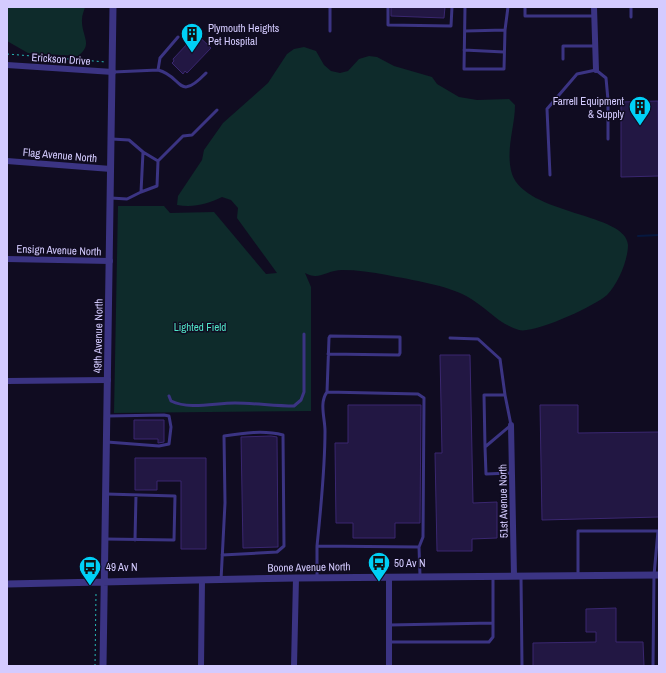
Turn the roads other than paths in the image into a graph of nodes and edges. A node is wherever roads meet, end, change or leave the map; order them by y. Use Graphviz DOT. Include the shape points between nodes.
graph roads {
  1 [pos="113,7"];
  2 [pos="330,7"];
  3 [pos="388,7"];
  4 [pos="452,7"];
  5 [pos="465,7"];
  6 [pos="508,7"];
  7 [pos="526,7"];
  8 [pos="594,7"];
  9 [pos="631,7"];
  10 [pos="594,16"];
  11 [pos="631,17"];
  12 [pos="505,30"];
  13 [pos="330,31"];
  14 [pos="465,31"];
  15 [pos="178,37"];
  16 [pos="595,46"];
  17 [pos="464,50"];
  18 [pos="504,52"];
  19 [pos="564,59"];
  20 [pos="7,65"];
  21 [pos="158,70"];
  22 [pos="596,70"];
  23 [pos="113,72"];
  24 [pos="206,73"];
  25 [pos="217,110"];
  26 [pos="112,139"];
  27 [pos="608,139"];
  28 [pos="143,152"];
  29 [pos="7,161"];
  30 [pos="158,161"];
  31 [pos="111,169"];
  32 [pos="550,174"];
  33 [pos="141,192"];
  34 [pos="111,198"];
  35 [pos="7,259"];
  36 [pos="110,261"];
  37 [pos="304,334"];
  38 [pos="450,338"];
  39 [pos="328,354"];
  40 [pos="108,380"];
  41 [pos="7,381"];
  42 [pos="327,392"];
  43 [pos="505,395"];
  44 [pos="169,396"];
  45 [pos="107,416"];
  46 [pos="511,426"];
  47 [pos="107,442"];
  48 [pos="485,447"];
  49 [pos="512,473"];
  50 [pos="106,494"];
  51 [pos="136,495"];
  52 [pos="105,539"];
  53 [pos="135,540"];
  54 [pos="317,546"];
  55 [pos="419,547"];
  56 [pos="222,555"];
  57 [pos="578,575"];
  58 [pos="656,575"];
  59 [pos="492,576"];
  60 [pos="518,576"];
  61 [pos="389,577"];
  62 [pos="420,577"];
  63 [pos="296,578"];
  64 [pos="317,578"];
  65 [pos="202,580"];
  66 [pos="221,580"];
  67 [pos="105,581"];
  68 [pos="7,584"];
  69 [pos="493,623"];
  70 [pos="389,625"];
  71 [pos="389,642"];
  72 [pos="103,666"];
  73 [pos="201,666"];
  74 [pos="294,666"];
  75 [pos="388,666"];
  76 [pos="522,666"];
  77 [pos="653,666"];
  1 -- 23 [label="street, 49th Avenue North"];
  2 -- 13 [label="lane"];
  3 -- 4 [label="lane" via="388,25 451,26"];
  5 -- 14 [label="lane"];
  6 -- 12 [label="lane"];
  7 -- 10 [label="lane" via="526,16"];
  8 -- 10 [label="street"];
  9 -- 11 [label="lane"];
  10 -- 16 [label="street"];
  12 -- 14 [label="lane"];
  12 -- 18 [label="lane"];
  14 -- 17 [label="lane"];
  15 -- 21 [label="lane" via="160,58"];
  16 -- 19 [label="lane" via="563,46"];
  16 -- 22 [label="street"];
  17 -- 18 [label="lane"];
  17 -- 18 [label="lane" via="464,69 504,69"];
  20 -- 23 [label="street, Erickson Drive"];
  21 -- 23 [label="lane"];
  21 -- 24 [label="lane" via="165,71 181,86 189,87"];
  22 -- 27 [label="lane" via="606,78"];
  22 -- 32 [label="lane" via="577,74 547,109"];
  23 -- 26 [label="street, 49th Avenue North"];
  25 -- 30 [label="lane" via="192,135 183,136"];
  26 -- 28 [label="lane" via="129,140"];
  26 -- 31 [label="street, 49th Avenue North"];
  28 -- 30 [label="lane"];
  28 -- 33 [label="lane"];
  29 -- 31 [label="street, Flag Avenue North"];
  30 -- 33 [label="lane" via="157,186"];
  31 -- 34 [label="street, 49th Avenue North"];
  33 -- 34 [label="lane" via="127,198"];
  34 -- 36 [label="street, 49th Avenue North"];
  35 -- 36 [label="street, Ensign Avenue North"];
  36 -- 40 [label="street, 49th Avenue North"];
  37 -- 44 [label="lane" via="304,392 294,406 211,403 195,406 170,402"];
  38 -- 43 [label="lane" via="478,339 500,358"];
  39 -- 39 [label="lane" via="330,336 400,337 399,355"];
  39 -- 42 [label="lane"];
  40 -- 41 [label="street"];
  40 -- 45 [label="street, 49th Avenue North"];
  42 -- 54 [label="lane" via="323,398 324,475"];
  42 -- 55 [label="lane" via="418,394 424,398 423,538"];
  43 -- 46 [label="lane"];
  43 -- 48 [label="lane" via="484,395"];
  45 -- 47 [label="street, 49th Avenue North"];
  45 -- 47 [label="lane" via="164,415 169,416 171,427 169,444 159,446"];
  46 -- 48 [label="lane"];
  46 -- 49 [label="street, 51st Avenue North"];
  47 -- 50 [label="street, 49th Avenue North"];
  48 -- 49 [label="lane" via="486,474"];
  49 -- 60 [label="street, 51st Avenue North"];
  50 -- 51 [label="lane"];
  50 -- 52 [label="street, 49th Avenue North"];
  51 -- 53 [label="lane"];
  51 -- 53 [label="lane" via="175,496 174,540"];
  52 -- 53 [label="lane"];
  52 -- 67 [label="street, 49th Avenue North"];
  54 -- 55 [label="lane"];
  54 -- 64 [label="lane"];
  55 -- 62 [label="lane"];
  56 -- 56 [label="lane" via="277,552 284,546 283,435 246,432 224,436 225,503"];
  56 -- 66 [label="lane"];
  57 -- 58 [label="street, Boone Avenue North"];
  57 -- 58 [label="lane" via="578,531 658,531"];
  57 -- 60 [label="street, Boone Avenue North"];
  58 -- 77 [label="lane"];
  59 -- 60 [label="street, Boone Avenue North"];
  59 -- 62 [label="street, Boone Avenue North"];
  59 -- 69 [label="lane"];
  60 -- 76 [label="lane"];
  61 -- 62 [label="street, Boone Avenue North"];
  61 -- 64 [label="street, Boone Avenue North"];
  61 -- 70 [label="street"];
  63 -- 64 [label="street, Boone Avenue North"];
  63 -- 66 [label="street, Boone Avenue North"];
  63 -- 74 [label="street"];
  65 -- 66 [label="street, Boone Avenue North"];
  65 -- 67 [label="street, Boone Avenue North"];
  65 -- 73 [label="street"];
  67 -- 68 [label="street, Boone Avenue North"];
  67 -- 72 [label="street, 49th Avenue North"];
  69 -- 70 [label="lane"];
  69 -- 71 [label="lane" via="493,637 489,642"];
  70 -- 71 [label="street"];
  71 -- 75 [label="street"];
}
